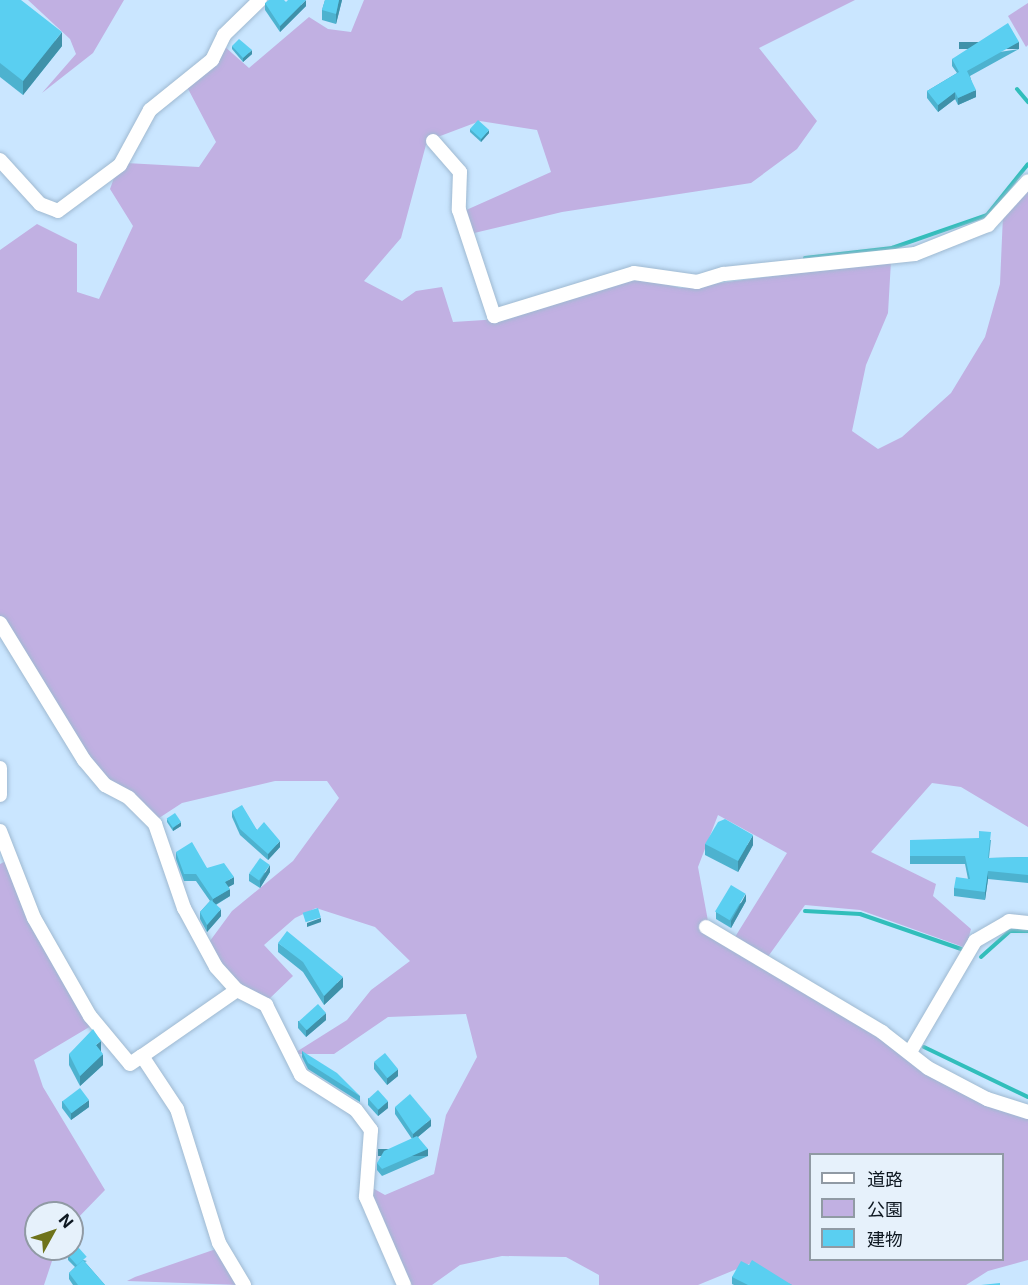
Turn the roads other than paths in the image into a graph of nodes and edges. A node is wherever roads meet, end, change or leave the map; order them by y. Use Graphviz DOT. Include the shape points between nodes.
graph roads {
  1 [pos="260,0"];
  2 [pos="433,141"];
  3 [pos="0,159"];
  4 [pos="1028,181"];
  5 [pos="0,623"];
  6 [pos="0,768"];
  7 [pos="0,795"];
  8 [pos="0,831"];
  9 [pos="1028,923"];
  10 [pos="706,927"];
  11 [pos="237,990"];
  12 [pos="910,1052"];
  13 [pos="142,1056"];
  14 [pos="1028,1112"];
  15 [pos="244,1285"];
  16 [pos="404,1285"];
  1 -- 3 [label="street" via="224,35 212,60 150,110 120,165 58,211 40,204"];
  2 -- 4 [label="street" via="460,172 459,210 494,316 634,273 689,283 724,274 915,254 988,225"];
  5 -- 11 [label="street" via="84,760 105,785 129,798 155,824 184,908 206,952"];
  6 -- 7 [label="street"];
  8 -- 13 [label="street" via="34,918 90,1016 130,1064"];
  9 -- 12 [label="street" via="1009,921 975,941"];
  10 -- 12 [label="street"];
  11 -- 13 [label="street"];
  11 -- 16 [label="street" via="267,1005 301,1075 356,1110 371,1130 366,1197"];
  12 -- 14 [label="street" via="928,1068 987,1099"];
  13 -- 15 [label="street" via="177,1109 219,1243"];
}
